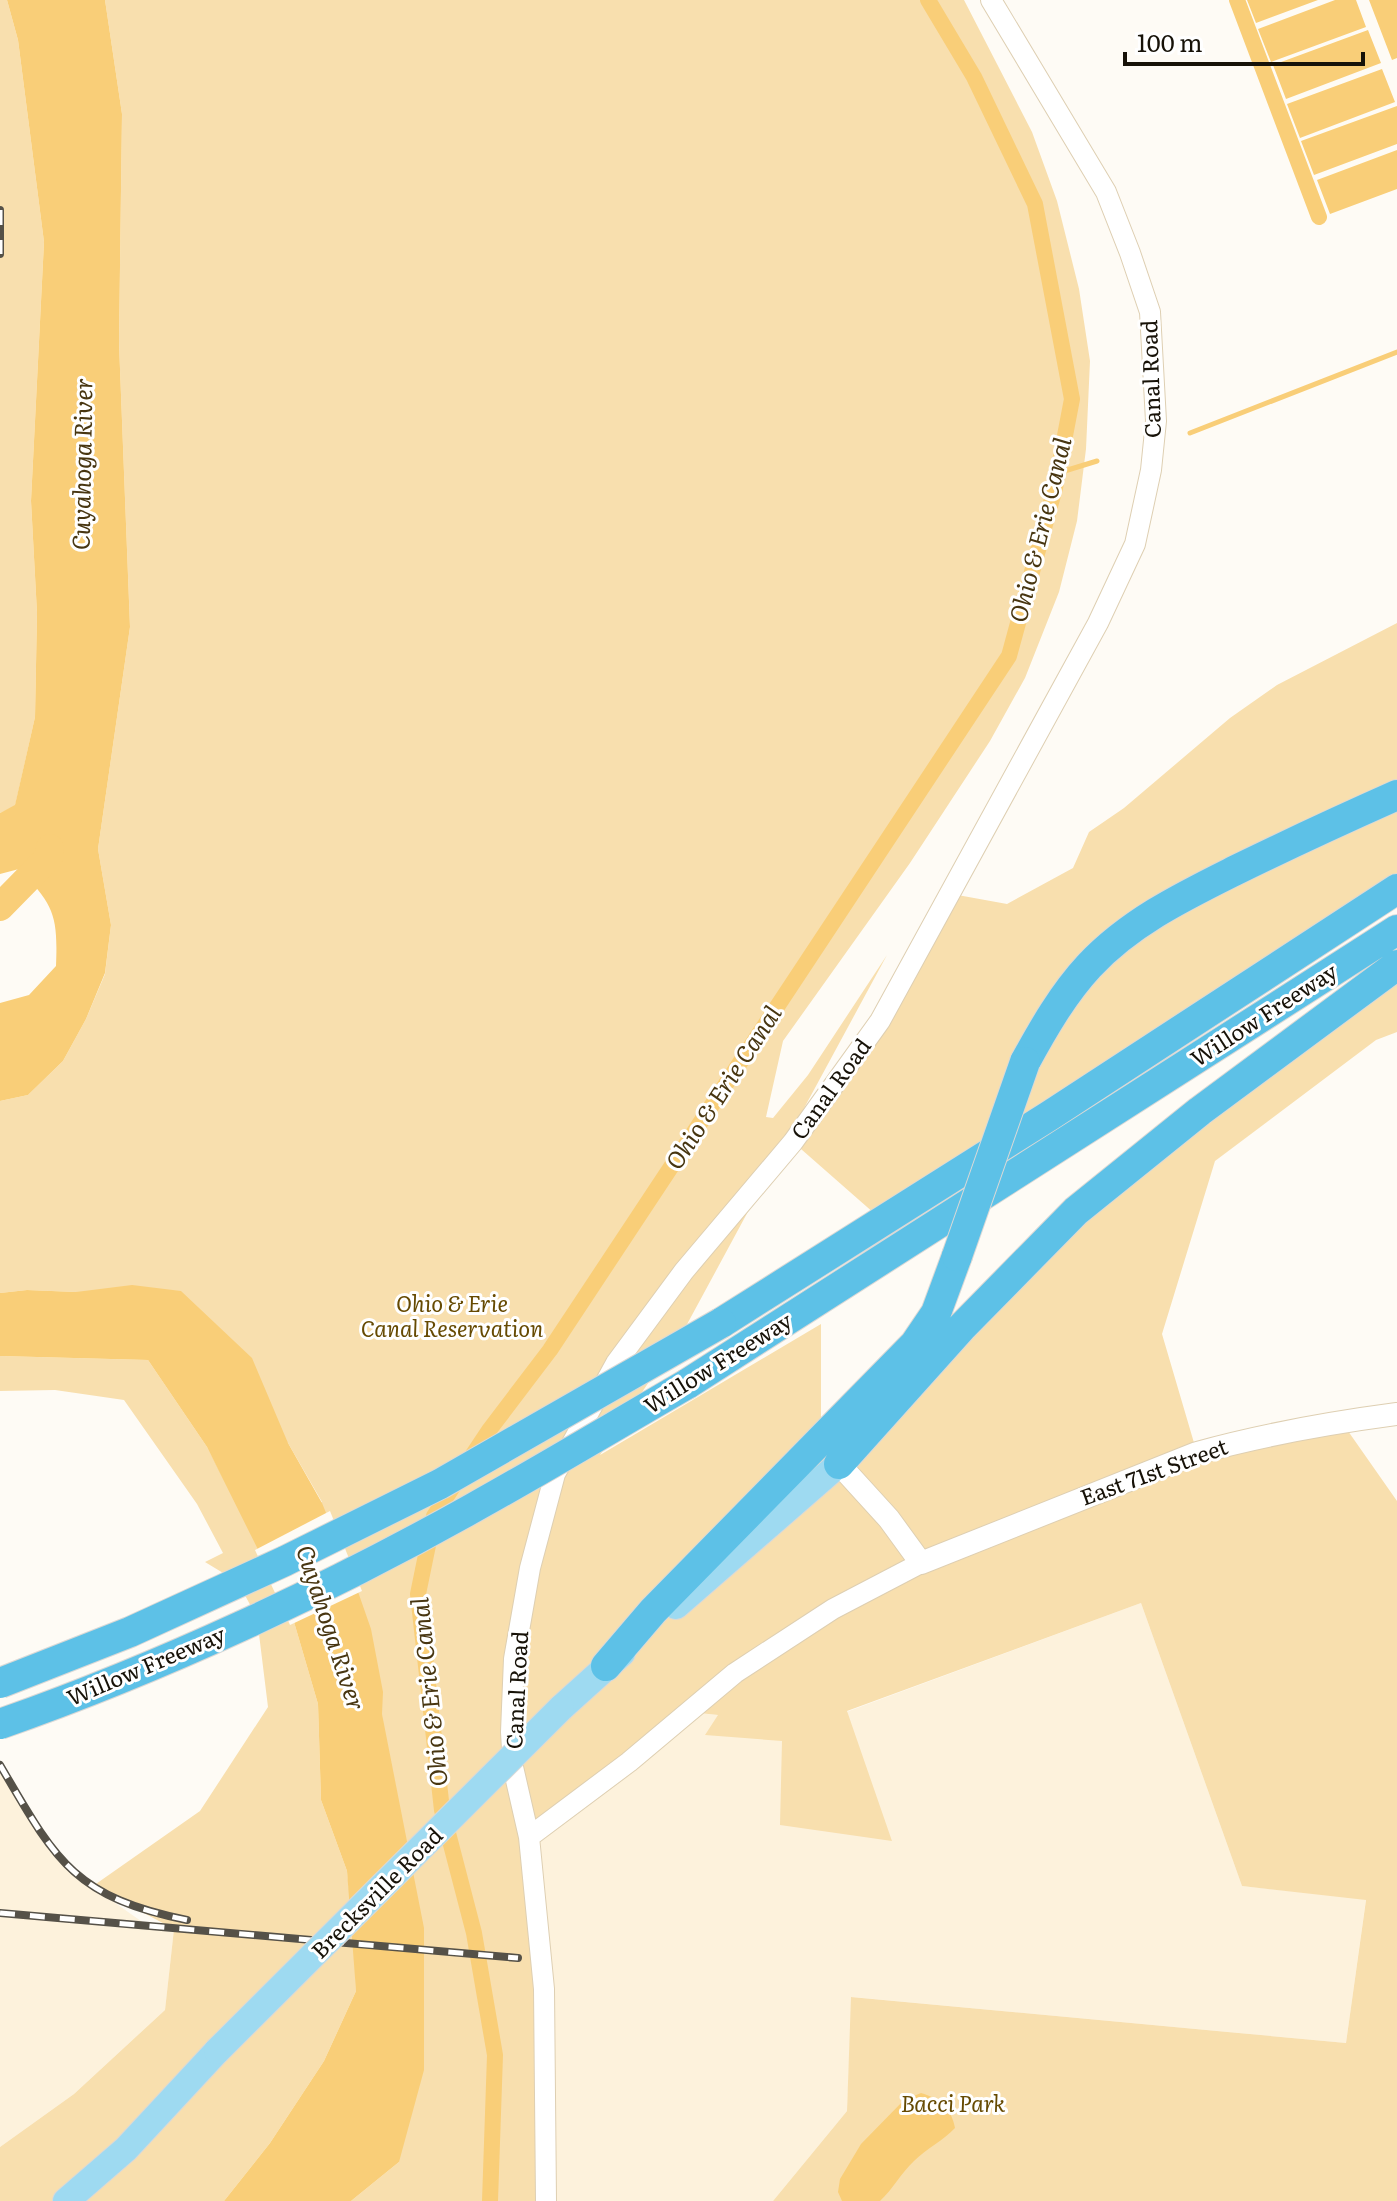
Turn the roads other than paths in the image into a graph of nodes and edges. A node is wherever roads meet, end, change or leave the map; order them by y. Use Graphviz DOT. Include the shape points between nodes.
graph roads {
  1 [pos="991,0"];
  2 [pos="1397,795"];
  3 [pos="1397,889"];
  4 [pos="1397,930"];
  5 [pos="1397,965"];
  6 [pos="1397,1414"];
  7 [pos="839,1464"];
  8 [pos="921,1563"];
  9 [pos="606,1666"];
  10 [pos="0,1683"];
  11 [pos="0,1724"];
  12 [pos="529,1837"];
  13 [pos="66,2201"];
  14 [pos="546,2201"];
  1 -- 12 [label="street, Canal Road" via="1106,192 1150,312 1156,421 1135,544 1091,637 880,1021 793,1142 684,1271 616,1363 555,1474 530,1568 514,1659 513,1767"];
  2 -- 9 [label="highway, bridge" via="1166,905 1089,966 1025,1062 936,1313 915,1344 653,1611"];
  3 -- 10 [label="highway, Willow Freeway, bridge" via="721,1323 440,1484 130,1632"];
  4 -- 11 [label="highway, Willow Freeway, bridge" via="687,1384 470,1509 284,1605 85,1694"];
  5 -- 7 [label="highway" via="1076,1211"];
  6 -- 8 [label="main road, East 71st Street" via="1197,1453"];
  7 -- 8 [label="main road"];
  7 -- 9 [label="main road, Brecksville Road"];
  8 -- 12 [label="street, East 71st Street" via="833,1609 735,1673"];
  9 -- 13 [label="main road, Brecksville Road, bridge" via="217,2051 126,2149"];
  12 -- 14 [label="street, Canal Road" via="544,1989"];
}
